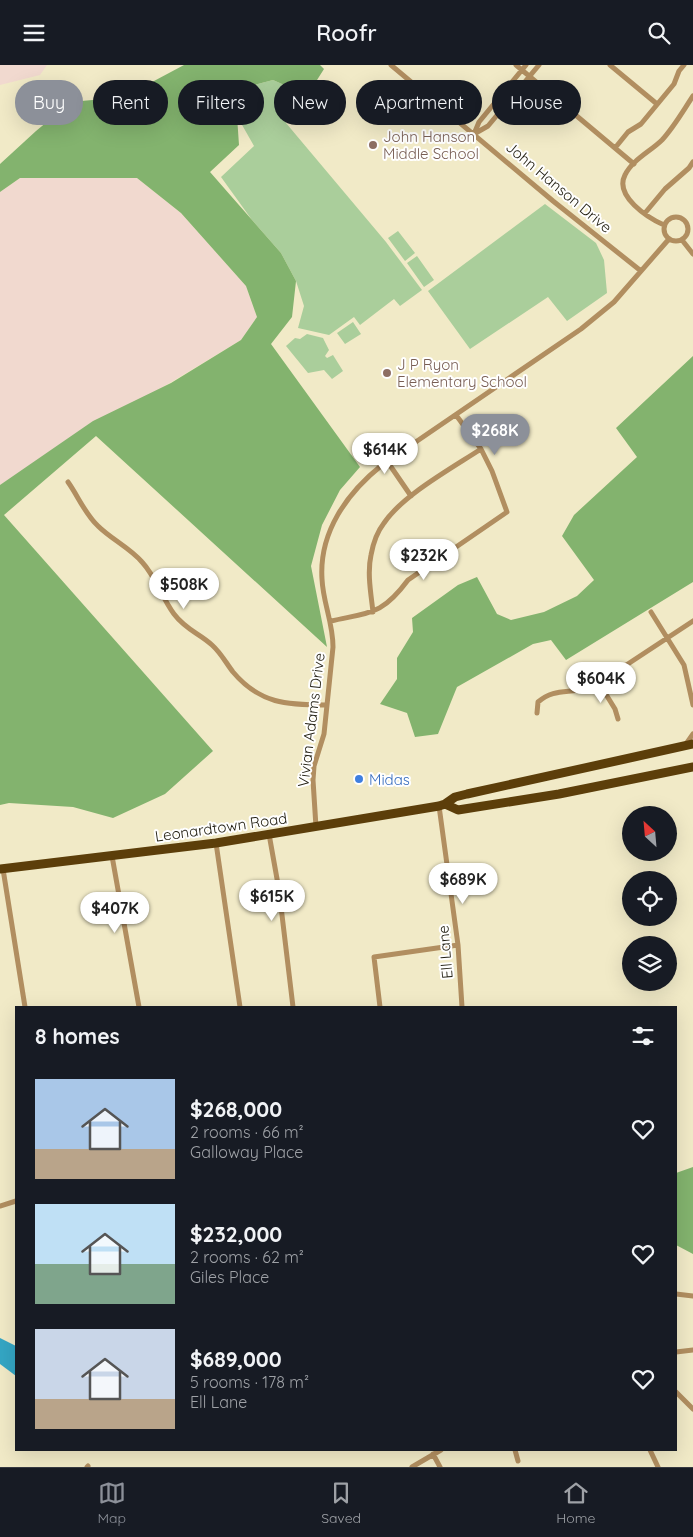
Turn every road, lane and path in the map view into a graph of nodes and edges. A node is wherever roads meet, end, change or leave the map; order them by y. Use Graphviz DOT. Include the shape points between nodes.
graph roads {
  1 [pos="391,65"];
  2 [pos="516,65"];
  3 [pos="539,65"];
  4 [pos="610,65"];
  5 [pos="684,65"];
  6 [pos="524,67"];
  7 [pos="530,76"];
  8 [pos="693,96"];
  9 [pos="657,104"];
  10 [pos="474,134"];
  11 [pos="615,148"];
  12 [pos="693,162"];
  13 [pos="634,163"];
  14 [pos="645,213"];
  15 [pos="664,225"];
  16 [pos="669,239"];
  17 [pos="682,240"];
  18 [pos="693,254"];
  19 [pos="641,271"];
  20 [pos="456,415"];
  21 [pos="480,449"];
  22 [pos="387,461"];
  23 [pos="68,482"];
  24 [pos="411,496"];
  25 [pos="373,612"];
  26 [pos="651,612"];
  27 [pos="331,621"];
  28 [pos="693,621"];
  29 [pos="667,638"];
  30 [pos="599,683"];
  31 [pos="326,705"];
  32 [pos="693,705"];
  33 [pos="537,713"];
  34 [pos="618,719"];
  35 [pos="693,734"];
  36 [pos="689,745"];
  37 [pos="693,762"];
  38 [pos="693,767"];
  39 [pos="657,775"];
  40 [pos="442,805"];
  41 [pos="316,827"];
  42 [pos="269,834"];
  43 [pos="216,843"];
  44 [pos="112,856"];
  45 [pos="1,869"];
  46 [pos="458,945"];
  47 [pos="25,1006"];
  48 [pos="139,1006"];
  49 [pos="240,1006"];
  50 [pos="293,1006"];
  51 [pos="380,1006"];
  52 [pos="462,1006"];
  53 [pos="15,1201"];
  54 [pos="0,1206"];
  55 [pos="677,1294"];
  56 [pos="693,1296"];
  57 [pos="693,1350"];
  58 [pos="677,1352"];
  59 [pos="677,1393"];
  60 [pos="693,1409"];
  61 [pos="439,1451"];
  62 [pos="515,1451"];
  63 [pos="650,1451"];
  64 [pos="433,1454"];
  65 [pos="518,1461"];
  66 [pos="412,1467"];
  67 [pos="440,1467"];
  68 [pos="658,1467"];
  1 -- 10 [label="street, John Hanson Drive"];
  2 -- 6 [label="street"];
  3 -- 7 [label="street"];
  4 -- 9 [label="street"];
  5 -- 9 [label="street" via="674,84"];
  6 -- 7 [label="street"];
  6 -- 10 [label="street" via="478,122"];
  7 -- 10 [label="street" via="488,126"];
  7 -- 11 [label="street"];
  8 -- 13 [label="street" via="670,131"];
  9 -- 11 [label="street" via="641,125 628,132"];
  10 -- 19 [label="street, John Hanson Drive"];
  11 -- 13 [label="street"];
  12 -- 14 [label="street"];
  13 -- 14 [label="street" via="622,185 626,195"];
  14 -- 15 [label="street"];
  15 -- 16 [label="street" via="664,233"];
  15 -- 17 [label="street" via="672,217 684,219 688,229"];
  16 -- 17 [label="street"];
  16 -- 19 [label="street, Vivian Adams Drive"];
  17 -- 18 [label="street"];
  19 -- 20 [label="street, Vivian Adams Drive" via="614,302 581,329"];
  20 -- 21 [label="street"];
  20 -- 22 [label="street, Vivian Adams Drive"];
  21 -- 24 [label="street"];
  21 -- 25 [label="street" via="507,512 408,580 383,607"];
  22 -- 24 [label="street"];
  22 -- 27 [label="street, Vivian Adams Drive" via="355,489 331,528 322,579"];
  23 -- 31 [label="street" via="98,527 143,563 174,613 186,626 211,643 253,691 272,701"];
  24 -- 25 [label="street" via="383,524 375,540 370,564"];
  25 -- 27 [label="street"];
  26 -- 29 [label="street"];
  27 -- 31 [label="street, Vivian Adams Drive" via="333,647"];
  28 -- 29 [label="street"];
  29 -- 30 [label="street"];
  29 -- 32 [label="street" via="684,665"];
  30 -- 33 [label="street" via="584,689 546,695 538,702"];
  30 -- 34 [label="street"];
  31 -- 41 [label="street, Vivian Adams Drive" via="324,735 314,766"];
  35 -- 36 [label="street"];
  36 -- 40 [label="highway, Leonardtown Road" via="467,794"];
  37 -- 39 [label="highway" via="672,766"];
  38 -- 39 [label="highway, Leonardtown Road"];
  39 -- 40 [label="highway, Leonardtown Road" via="458,810"];
  40 -- 41 [label="highway, Leonardtown Road"];
  40 -- 46 [label="street, Ell Lane"];
  41 -- 42 [label="highway, Leonardtown Road"];
  42 -- 43 [label="highway, Leonardtown Road"];
  42 -- 50 [label="street"];
  43 -- 44 [label="highway, Leonardtown Road"];
  43 -- 49 [label="street"];
  44 -- 45 [label="highway, Leonardtown Road"];
  44 -- 48 [label="street"];
  45 -- 47 [label="street"];
  46 -- 51 [label="street" via="374,957"];
  46 -- 52 [label="street, Ell Lane"];
  53 -- 54 [label="street"];
  55 -- 56 [label="street"];
  57 -- 58 [label="street"];
  59 -- 60 [label="street"];
  61 -- 64 [label="street"];
  62 -- 65 [label="street"];
  63 -- 68 [label="street"];
  64 -- 66 [label="street"];
  64 -- 67 [label="street"];
}
